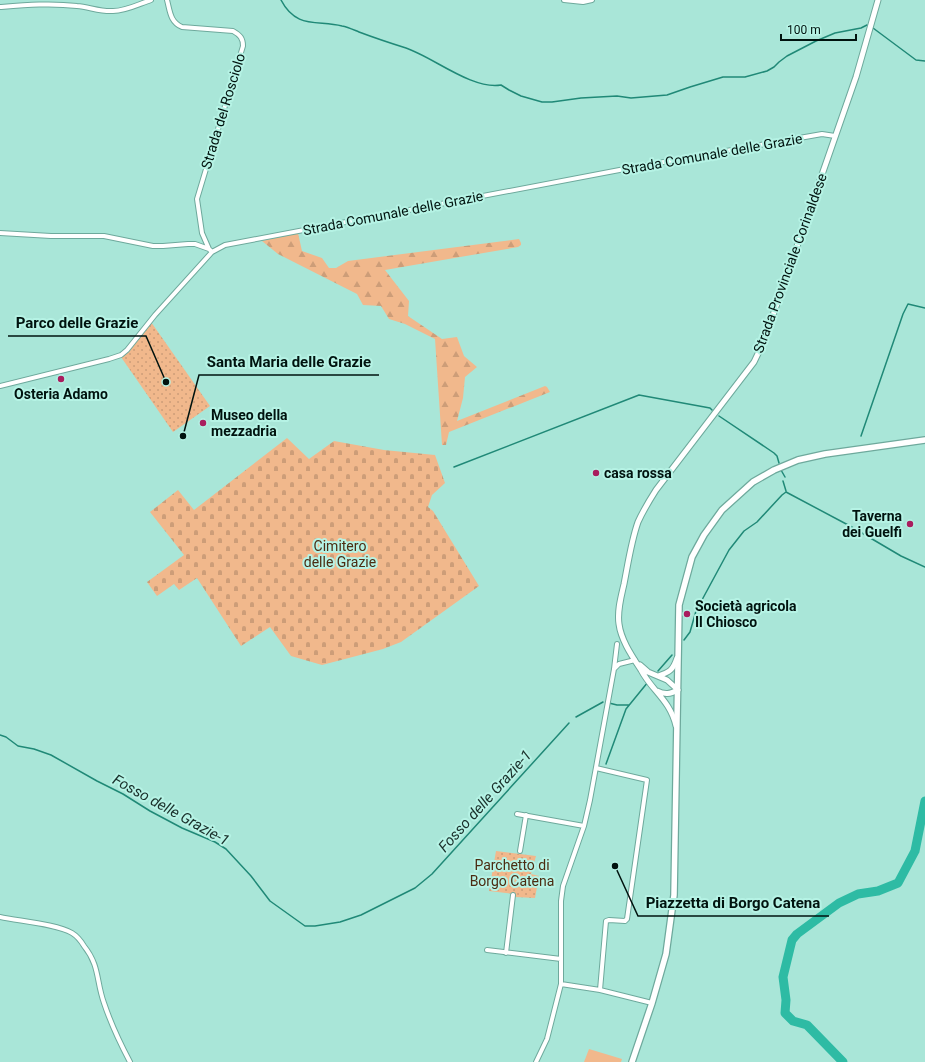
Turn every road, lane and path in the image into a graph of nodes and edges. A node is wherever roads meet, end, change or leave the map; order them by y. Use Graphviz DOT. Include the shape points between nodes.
graph roads {
  1 [pos="151,0"];
  2 [pos="167,0"];
  3 [pos="564,0"];
  4 [pos="592,0"];
  5 [pos="878,0"];
  6 [pos="0,7"];
  7 [pos="835,136"];
  8 [pos="0,233"];
  9 [pos="210,250"];
  10 [pos="0,386"];
  11 [pos="925,440"];
  12 [pos="616,644"];
  13 [pos="679,654"];
  14 [pos="635,660"];
  15 [pos="614,669"];
  16 [pos="658,676"];
  17 [pos="678,690"];
  18 [pos="656,691"];
  19 [pos="677,732"];
  20 [pos="596,768"];
  21 [pos="517,814"];
  22 [pos="526,815"];
  23 [pos="584,826"];
  24 [pos="520,852"];
  25 [pos="513,895"];
  26 [pos="0,917"];
  27 [pos="487,950"];
  28 [pos="506,953"];
  29 [pos="562,959"];
  30 [pos="561,984"];
  31 [pos="600,990"];
  32 [pos="652,1003"];
  33 [pos="130,1062"];
  34 [pos="536,1062"];
  35 [pos="632,1062"];
  1 -- 6 [label="street" via="114,11 43,4"];
  2 -- 9 [label="street, Strada del Rosciolo" via="176,25 233,31 240,34 243,40 197,199 200,229"];
  3 -- 4 [label="street"];
  5 -- 7 [label="street, Strada Provinciale Corinaldese" via="862,58"];
  7 -- 9 [label="street, Strada Comunale delle Grazie" via="822,134 630,168"];
  7 -- 14 [label="street, Strada Provinciale Corinaldese" via="764,341 754,362 656,490 638,523 628,562 619,618 622,634"];
  8 -- 9 [label="street" via="104,236 153,246 194,244"];
  9 -- 10 [label="street, Strada Comunale delle Grazie" via="121,355"];
  11 -- 13 [label="main road" via="798,460 753,482 735,497 712,523 692,557 679,605"];
  12 -- 15 [label="street"];
  13 -- 16 [label="street" via="674,667 666,674"];
  13 -- 17 [label="main road"];
  14 -- 15 [label="street" via="619,664"];
  14 -- 16 [label="street, Strada Provinciale Corinaldese" via="642,668"];
  14 -- 18 [label="street, Strada Provinciale Corinaldese"];
  15 -- 20 [label="street"];
  16 -- 17 [label="street, Strada Provinciale Corinaldese"];
  17 -- 18 [label="street" via="671,694"];
  17 -- 19 [label="main road, Strada Provinciale Corinaldese"];
  18 -- 19 [label="street, Strada Provinciale Corinaldese" via="673,715"];
  19 -- 32 [label="main road, Strada Provinciale Corinaldese" via="674,895 666,954"];
  20 -- 23 [label="street"];
  20 -- 31 [label="street" via="647,780 627,919 606,921"];
  21 -- 22 [label="street"];
  22 -- 23 [label="street"];
  22 -- 24 [label="street"];
  23 -- 29 [label="street" via="562,893"];
  25 -- 28 [label="street"];
  26 -- 33 [label="street" via="59,928 72,933 80,940 91,955 114,1032"];
  27 -- 28 [label="street"];
  28 -- 29 [label="street"];
  29 -- 30 [label="street"];
  30 -- 31 [label="street"];
  30 -- 34 [label="street" via="547,1040"];
  31 -- 32 [label="street"];
  32 -- 35 [label="main road, Strada Provinciale Corinaldese"];
}
